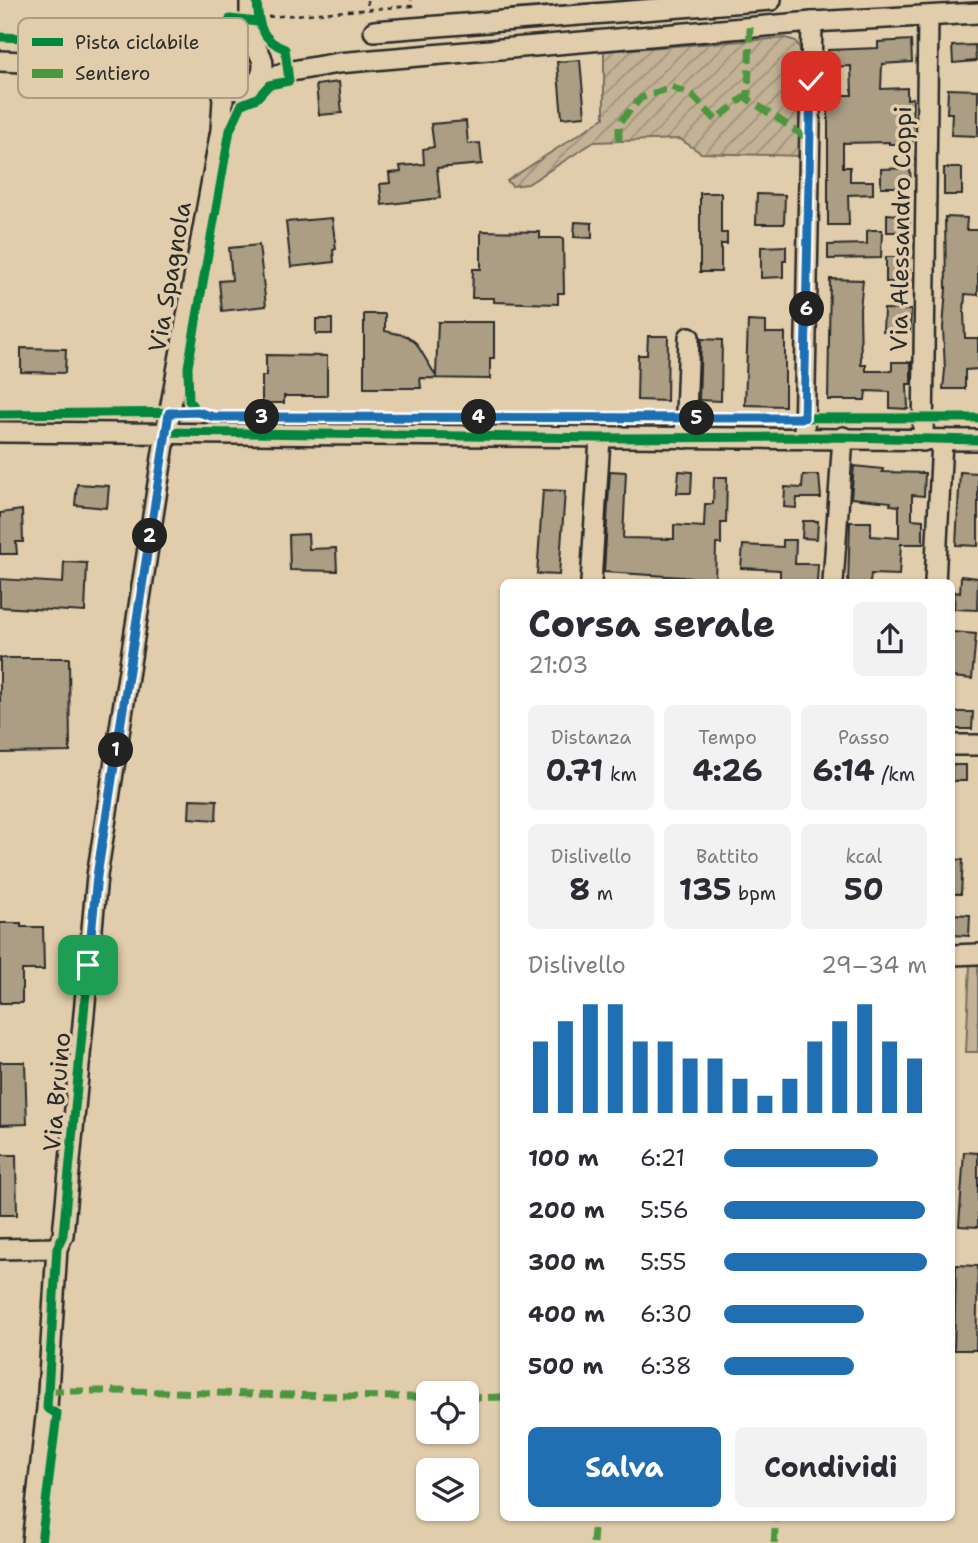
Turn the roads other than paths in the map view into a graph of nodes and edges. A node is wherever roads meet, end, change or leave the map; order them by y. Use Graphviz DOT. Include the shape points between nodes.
graph roads {
  1 [pos="771,0"];
  2 [pos="581,8"];
  3 [pos="251,9"];
  4 [pos="978,13"];
  5 [pos="928,17"];
  6 [pos="812,22"];
  7 [pos="773,25"];
  8 [pos="374,31"];
  9 [pos="584,42"];
  10 [pos="248,46"];
  11 [pos="258,52"];
  12 [pos="0,61"];
  13 [pos="18,62"];
  14 [pos="338,63"];
  15 [pos="248,86"];
  16 [pos="251,86"];
  17 [pos="248,89"];
  18 [pos="223,98"];
  19 [pos="240,98"];
  20 [pos="221,130"];
  21 [pos="689,337"];
  22 [pos="0,432"];
  23 [pos="166,432"];
  24 [pos="600,438"];
  25 [pos="685,438"];
  26 [pos="804,438"];
  27 [pos="843,438"];
  28 [pos="978,440"];
  29 [pos="933,441"];
  30 [pos="591,579"];
  31 [pos="833,579"];
  32 [pos="935,579"];
  33 [pos="955,745"];
  34 [pos="978,745"];
  35 [pos="978,954"];
  36 [pos="955,955"];
  37 [pos="57,1248"];
  38 [pos="0,1249"];
  39 [pos="32,1543"];
  1 -- 2 [label="street"];
  1 -- 7 [label="street"];
  2 -- 8 [label="street"];
  2 -- 9 [label="street"];
  3 -- 11 [label="street"];
  4 -- 5 [label="street"];
  5 -- 6 [label="street"];
  5 -- 29 [label="street, Via Alessandro Coppi"];
  6 -- 7 [label="street"];
  6 -- 26 [label="street"];
  7 -- 9 [label="street"];
  9 -- 14 [label="street"];
  10 -- 11 [label="street"];
  11 -- 14 [label="street"];
  11 -- 16 [label="street" via="263,70"];
  12 -- 13 [label="street"];
  14 -- 16 [label="street" via="286,72"];
  15 -- 16 [label="street"];
  16 -- 17 [label="street, Via Spagnola"];
  18 -- 20 [label="street, Via Spagnola"];
  19 -- 20 [label="street, Via Spagnola"];
  20 -- 23 [label="street, Via Spagnola"];
  21 -- 25 [label="street"];
  22 -- 23 [label="street"];
  23 -- 24 [label="street"];
  23 -- 37 [label="street, Via Bruino" via="97,876 63,1235"];
  24 -- 25 [label="street"];
  24 -- 30 [label="street"];
  25 -- 26 [label="street"];
  26 -- 27 [label="street"];
  27 -- 29 [label="street"];
  27 -- 31 [label="street"];
  28 -- 29 [label="street"];
  29 -- 32 [label="street, Via Alessandro Coppi"];
  33 -- 34 [label="street"];
  35 -- 36 [label="street"];
  37 -- 38 [label="street"];
  37 -- 39 [label="street, Via Bruino" via="47,1408"];
}
